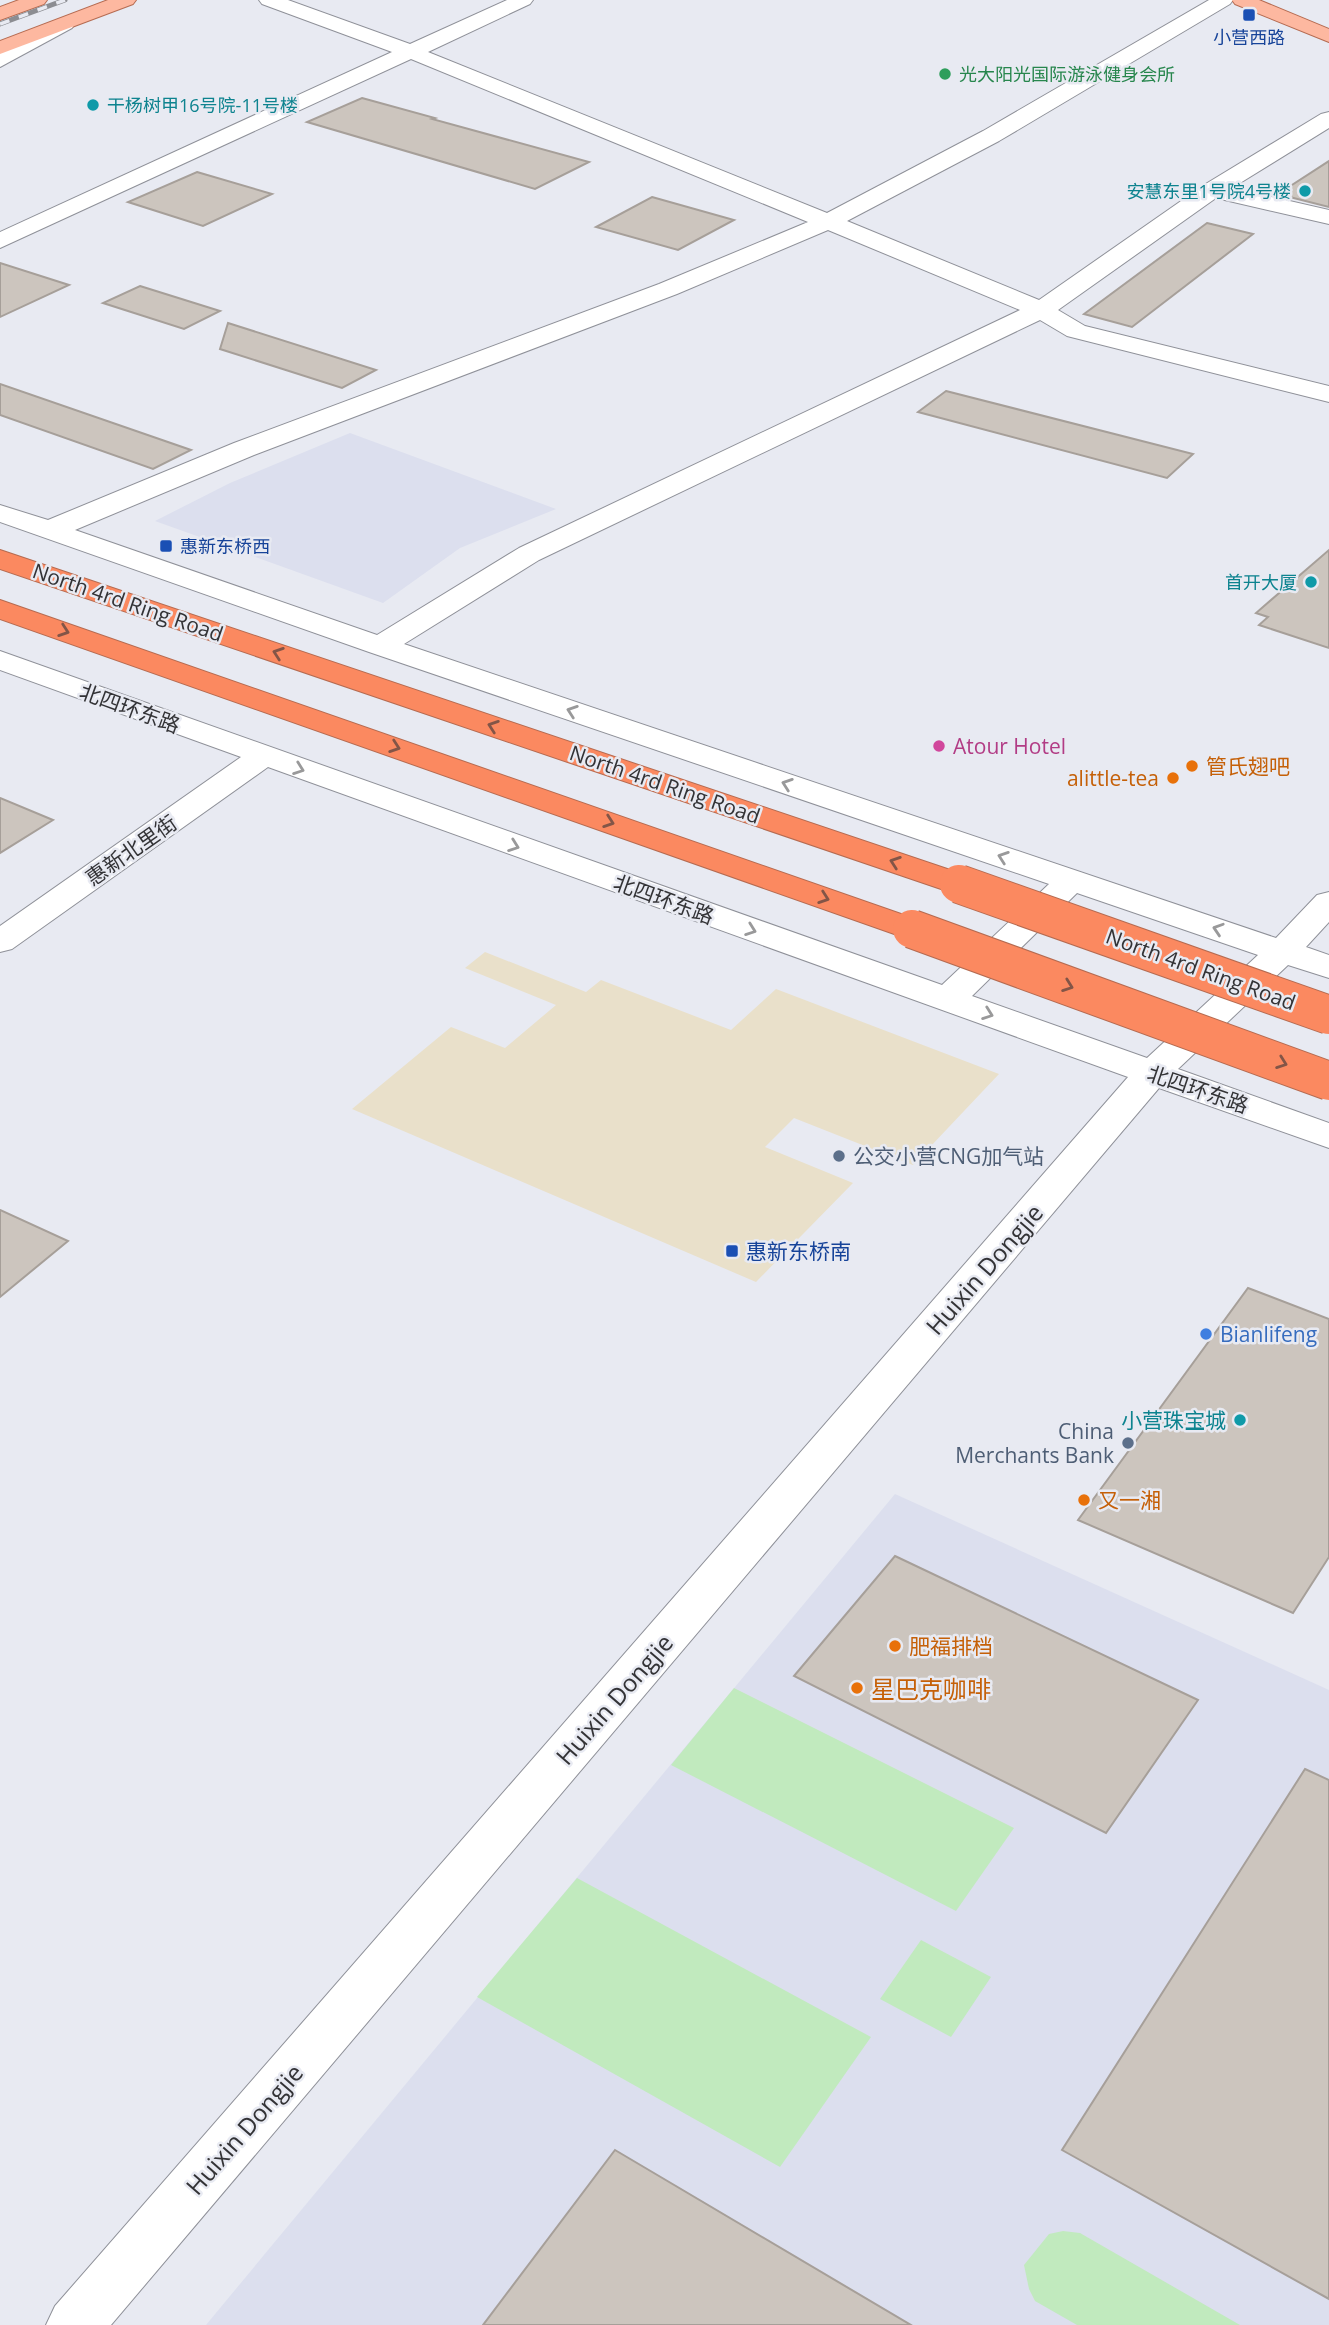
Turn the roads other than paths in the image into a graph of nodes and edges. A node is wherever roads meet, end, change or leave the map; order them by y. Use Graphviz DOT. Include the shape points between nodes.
graph roads {
  1 [pos="37,0"];
  2 [pos="126,0"];
  3 [pos="269,0"];
  4 [pos="523,0"];
  5 [pos="1223,0"];
  6 [pos="1242,0"];
  7 [pos="1277,0"];
  8 [pos="0,14"];
  9 [pos="1329,22"];
  10 [pos="65,24"];
  11 [pos="1329,36"];
  12 [pos="0,48"];
  13 [pos="411,52"];
  14 [pos="0,61"];
  15 [pos="1329,118"];
  16 [pos="1212,190"];
  17 [pos="1329,216"];
  18 [pos="828,222"];
  19 [pos="0,241"];
  20 [pos="1041,310"];
  21 [pos="1329,394"];
  22 [pos="0,513"];
  23 [pos="49,530"];
  24 [pos="0,559"];
  25 [pos="0,609"];
  26 [pos="380,646"];
  27 [pos="0,660"];
  28 [pos="262,756"];
  29 [pos="1072,880"];
  30 [pos="1329,902"];
  31 [pos="0,942"];
  32 [pos="1283,951"];
  33 [pos="1327,963"];
  34 [pos="947,1000"];
  35 [pos="1329,1015"];
  36 [pos="1152,1073"];
  37 [pos="1329,1081"];
  38 [pos="1329,1136"];
  39 [pos="75,2325"];
  1 -- 8 [label="main road"];
  2 -- 10 [label="main road"];
  3 -- 13 [label="street"];
  4 -- 13 [label="street"];
  5 -- 18 [label="street" via="992,136"];
  6 -- 11 [label="main road"];
  7 -- 9 [label="main road"];
  10 -- 12 [label="main road"];
  10 -- 14 [label="street"];
  13 -- 18 [label="street"];
  13 -- 19 [label="street"];
  15 -- 16 [label="street"];
  16 -- 17 [label="street"];
  16 -- 20 [label="street"];
  18 -- 20 [label="street"];
  18 -- 23 [label="street" via="668,289 244,449"];
  20 -- 21 [label="street" via="1076,331"];
  20 -- 26 [label="street" via="529,554"];
  22 -- 23 [label="street"];
  23 -- 26 [label="street"];
  35 -- 24 [label="highway, North 4rd Ring Road, one-way, bridge" via="959,884"];
  25 -- 37 [label="highway, one-way, bridge" via="912,929"];
  29 -- 26 [label="street, one-way"];
  27 -- 28 [label="street, 北四环东路"];
  28 -- 31 [label="street, 惠新北里街"];
  28 -- 34 [label="street, 北四环东路, one-way"];
  32 -- 29 [label="street, one-way"];
  29 -- 34 [label="street"];
  30 -- 32 [label="street"];
  32 -- 33 [label="street"];
  32 -- 36 [label="street"];
  33 -- 36 [label="street"];
  34 -- 36 [label="street, 北四环东路, one-way"];
  36 -- 38 [label="street, 北四环东路"];
  36 -- 39 [label="street, Huixin Dongjie"];
}
